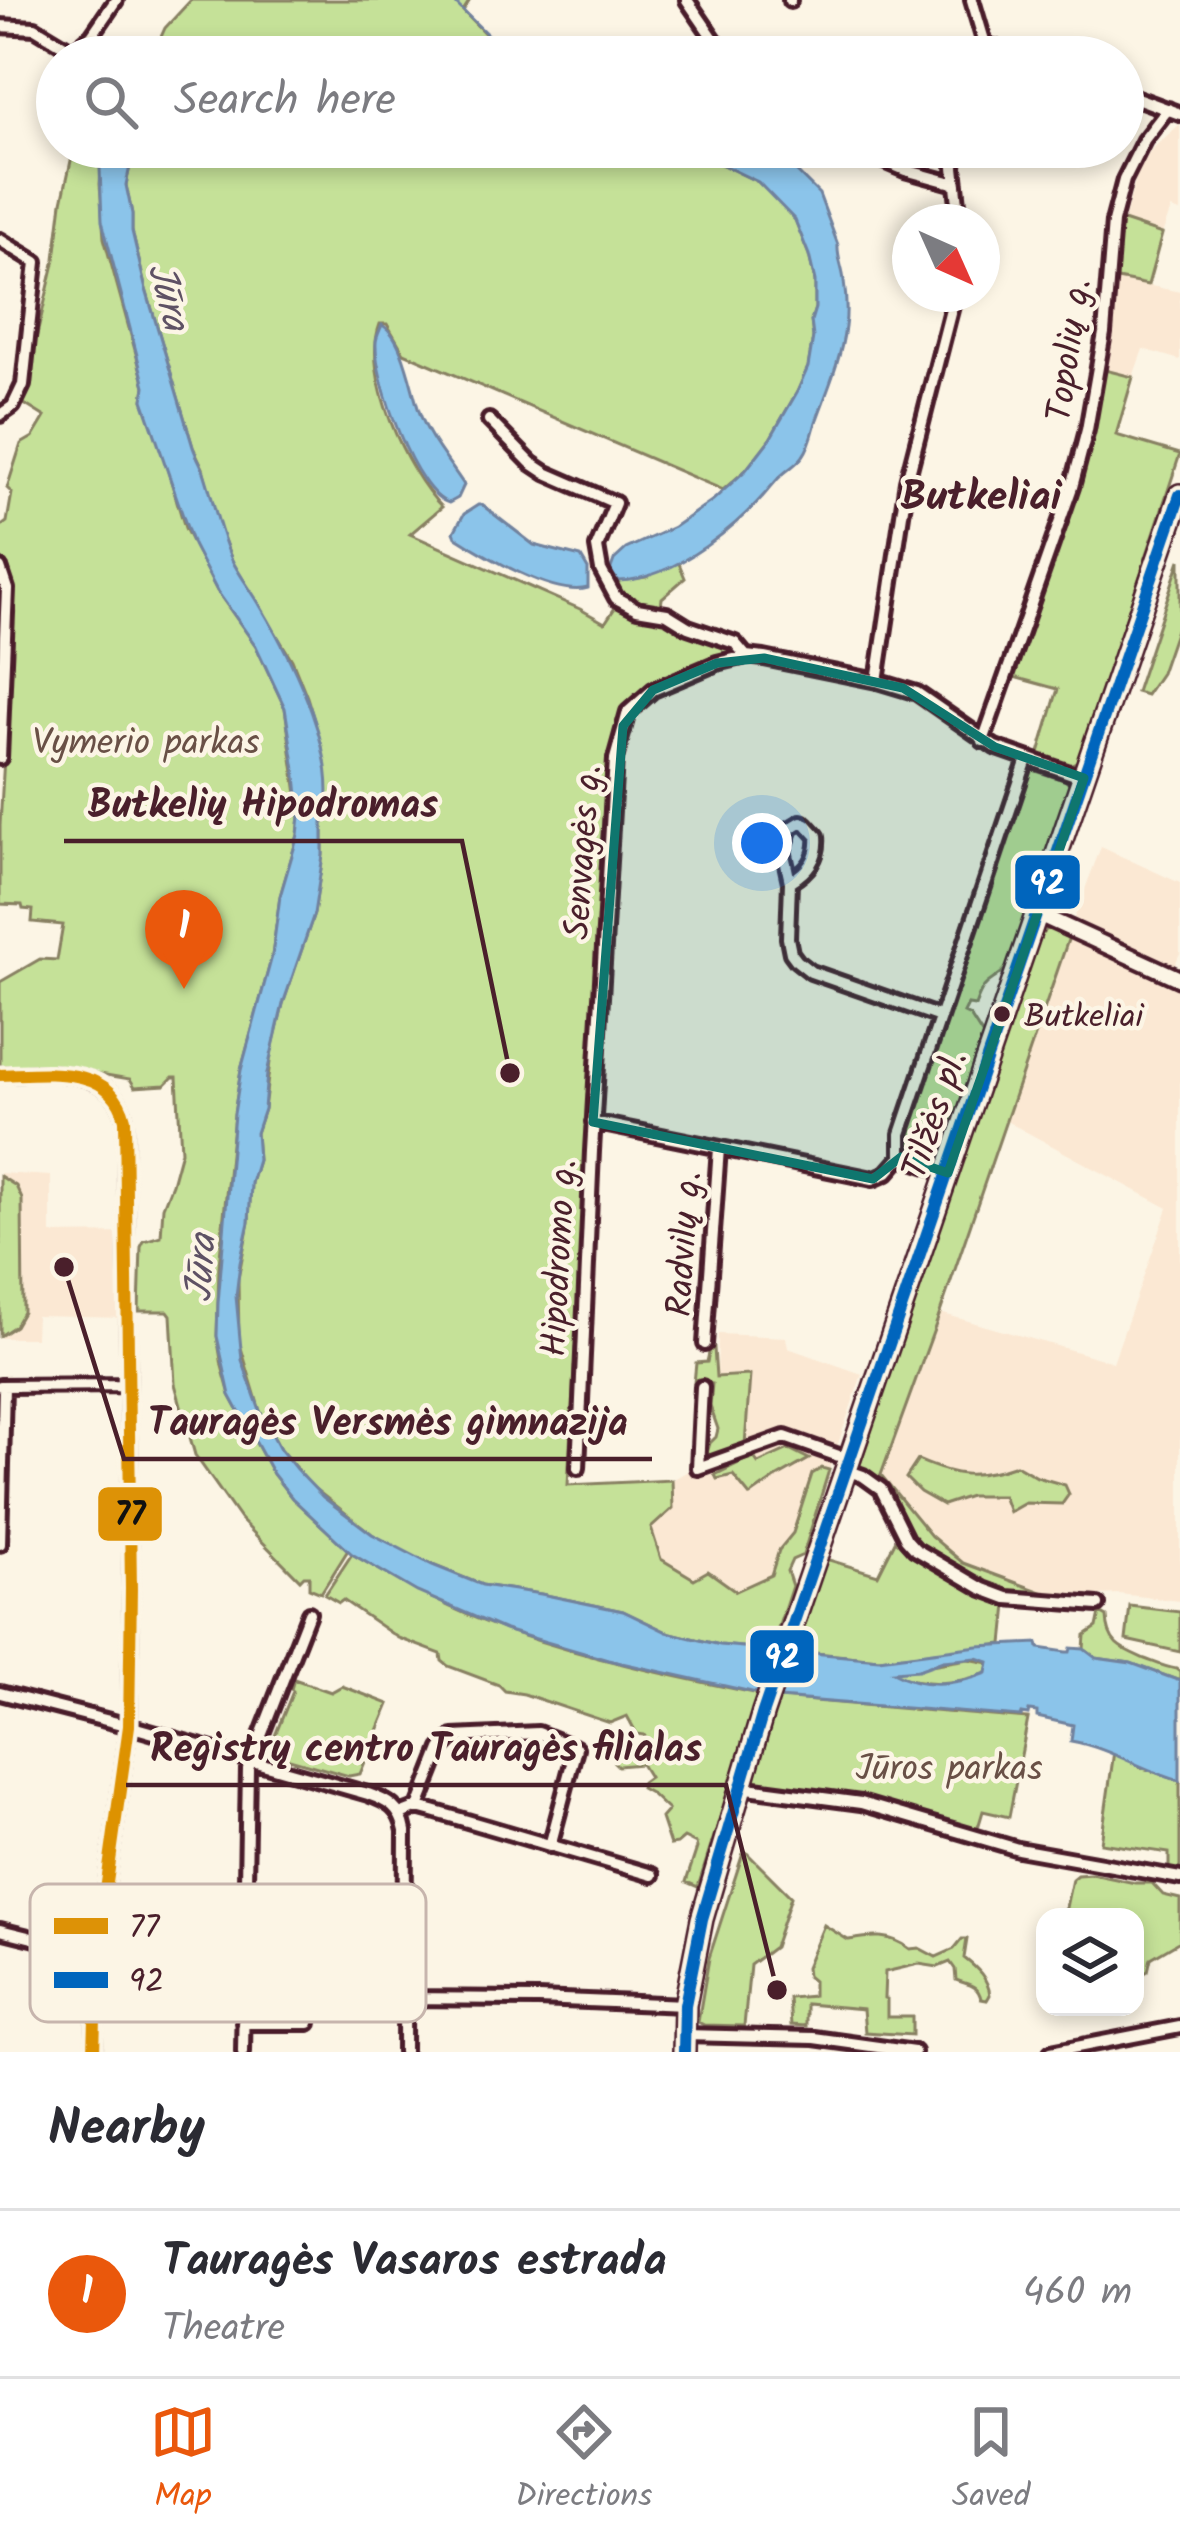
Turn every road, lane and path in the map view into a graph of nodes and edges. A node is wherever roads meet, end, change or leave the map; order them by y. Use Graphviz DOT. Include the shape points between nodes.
graph roads {
  1 [pos="116,0"];
  2 [pos="687,0"];
  3 [pos="972,0"];
  4 [pos="0,26"];
  5 [pos="48,36"];
  6 [pos="90,36"];
  7 [pos="712,36"];
  8 [pos="981,36"];
  9 [pos="1144,100"];
  10 [pos="1176,111"];
  11 [pos="1144,140"];
  12 [pos="900,168"];
  13 [pos="956,168"];
  14 [pos="1130,168"];
  15 [pos="956,184"];
  16 [pos="958,204"];
  17 [pos="0,240"];
  18 [pos="950,312"];
  19 [pos="0,416"];
  20 [pos="489,420"];
  21 [pos="1180,495"];
  22 [pos="0,568"];
  23 [pos="746,656"];
  24 [pos="877,681"];
  25 [pos="983,741"];
  26 [pos="0,758"];
  27 [pos="1028,759"];
  28 [pos="1084,778"];
  29 [pos="790,882"];
  30 [pos="1038,914"];
  31 [pos="1180,979"];
  32 [pos="940,1017"];
  33 [pos="0,1075"];
  34 [pos="593,1122"];
  35 [pos="719,1148"];
  36 [pos="901,1157"];
  37 [pos="947,1173"];
  38 [pos="705,1344"];
  39 [pos="128,1385"];
  40 [pos="2,1386"];
  41 [pos="702,1388"];
  42 [pos="848,1465"];
  43 [pos="578,1468"];
  44 [pos="0,1544"];
  45 [pos="1098,1605"];
  46 [pos="309,1613"];
  47 [pos="0,1693"];
  48 [pos="129,1726"];
  49 [pos="251,1761"];
  50 [pos="740,1787"];
  51 [pos="418,1807"];
  52 [pos="400,1814"];
  53 [pos="550,1846"];
  54 [pos="652,1875"];
  55 [pos="1180,1878"];
  56 [pos="107,1884"];
  57 [pos="245,1884"];
  58 [pos="404,1884"];
  59 [pos="0,1930"];
  60 [pos="30,1937"];
  61 [pos="426,1998"];
  62 [pos="685,2005"];
  63 [pos="95,2022"];
  64 [pos="403,2022"];
  65 [pos="243,2024"];
  66 [pos="309,2024"];
  67 [pos="1180,2027"];
  68 [pos="684,2043"];
  69 [pos="94,2052"];
  70 [pos="243,2052"];
  71 [pos="404,2052"];
  72 [pos="914,2052"];
  73 [pos="1051,2052"];
  1 -- 6 [label="street"];
  2 -- 7 [label="street"];
  3 -- 8 [label="street"];
  4 -- 5 [label="street"];
  9 -- 10 [label="street"];
  10 -- 11 [label="street, Topolių g."];
  12 -- 15 [label="street"];
  13 -- 15 [label="street"];
  14 -- 25 [label="street, Topolių g." via="1113,221 1087,430"];
  15 -- 16 [label="street"];
  17 -- 19 [label="street" via="36,262 22,385"];
  18 -- 24 [label="street" via="907,481"];
  20 -- 23 [label="street" via="530,463 615,503 597,547 616,598 735,643"];
  21 -- 28 [label="highway, Tilžės pl."];
  22 -- 26 [label="street" via="7,589"];
  23 -- 24 [label="street, Senvagės g."];
  23 -- 34 [label="street, Senvagės g." via="653,690 622,726"];
  24 -- 25 [label="street, Senvagės g." via="916,693"];
  25 -- 27 [label="street, Senvagės g."];
  27 -- 28 [label="street, Senvagės g."];
  27 -- 32 [label="street"];
  28 -- 30 [label="highway, Tilžės pl."];
  29 -- 29 [label="street" via="784,842 801,822 817,836 815,857"];
  29 -- 32 [label="street" via="788,938 797,961"];
  30 -- 31 [label="main road"];
  30 -- 37 [label="highway, Tilžės pl."];
  32 -- 36 [label="street" via="901,1134"];
  33 -- 39 [label="street" via="94,1080 118,1100 125,1119"];
  34 -- 35 [label="street"];
  34 -- 43 [label="street, Hipodromo g."];
  35 -- 36 [label="street" via="873,1179"];
  35 -- 38 [label="street, Radvilų g."];
  36 -- 37 [label="street"];
  37 -- 42 [label="highway, Tilžės pl."];
  39 -- 40 [label="street"];
  39 -- 48 [label="street"];
  40 -- 44 [label="street"];
  41 -- 42 [label="street" via="698,1468 784,1438"];
  42 -- 45 [label="street" via="881,1490 915,1549 982,1589"];
  42 -- 50 [label="highway, Tilžės pl."];
  46 -- 49 [label="street"];
  47 -- 48 [label="street"];
  48 -- 49 [label="street"];
  48 -- 56 [label="street"];
  49 -- 52 [label="street" via="368,1794"];
  49 -- 57 [label="street"];
  50 -- 55 [label="street" via="861,1803 1018,1849"];
  50 -- 62 [label="highway, Tilžės pl."];
  51 -- 52 [label="street"];
  51 -- 53 [label="street"];
  51 -- 53 [label="street" via="450,1738 538,1733 576,1748"];
  52 -- 58 [label="street"];
  53 -- 54 [label="street"];
  59 -- 60 [label="street"];
  61 -- 62 [label="street"];
  62 -- 68 [label="highway, Tilžės pl."];
  63 -- 69 [label="street"];
  64 -- 71 [label="street"];
  65 -- 66 [label="street"];
  65 -- 70 [label="street"];
  67 -- 73 [label="street"];
  68 -- 72 [label="street" via="814,2038"];
}
